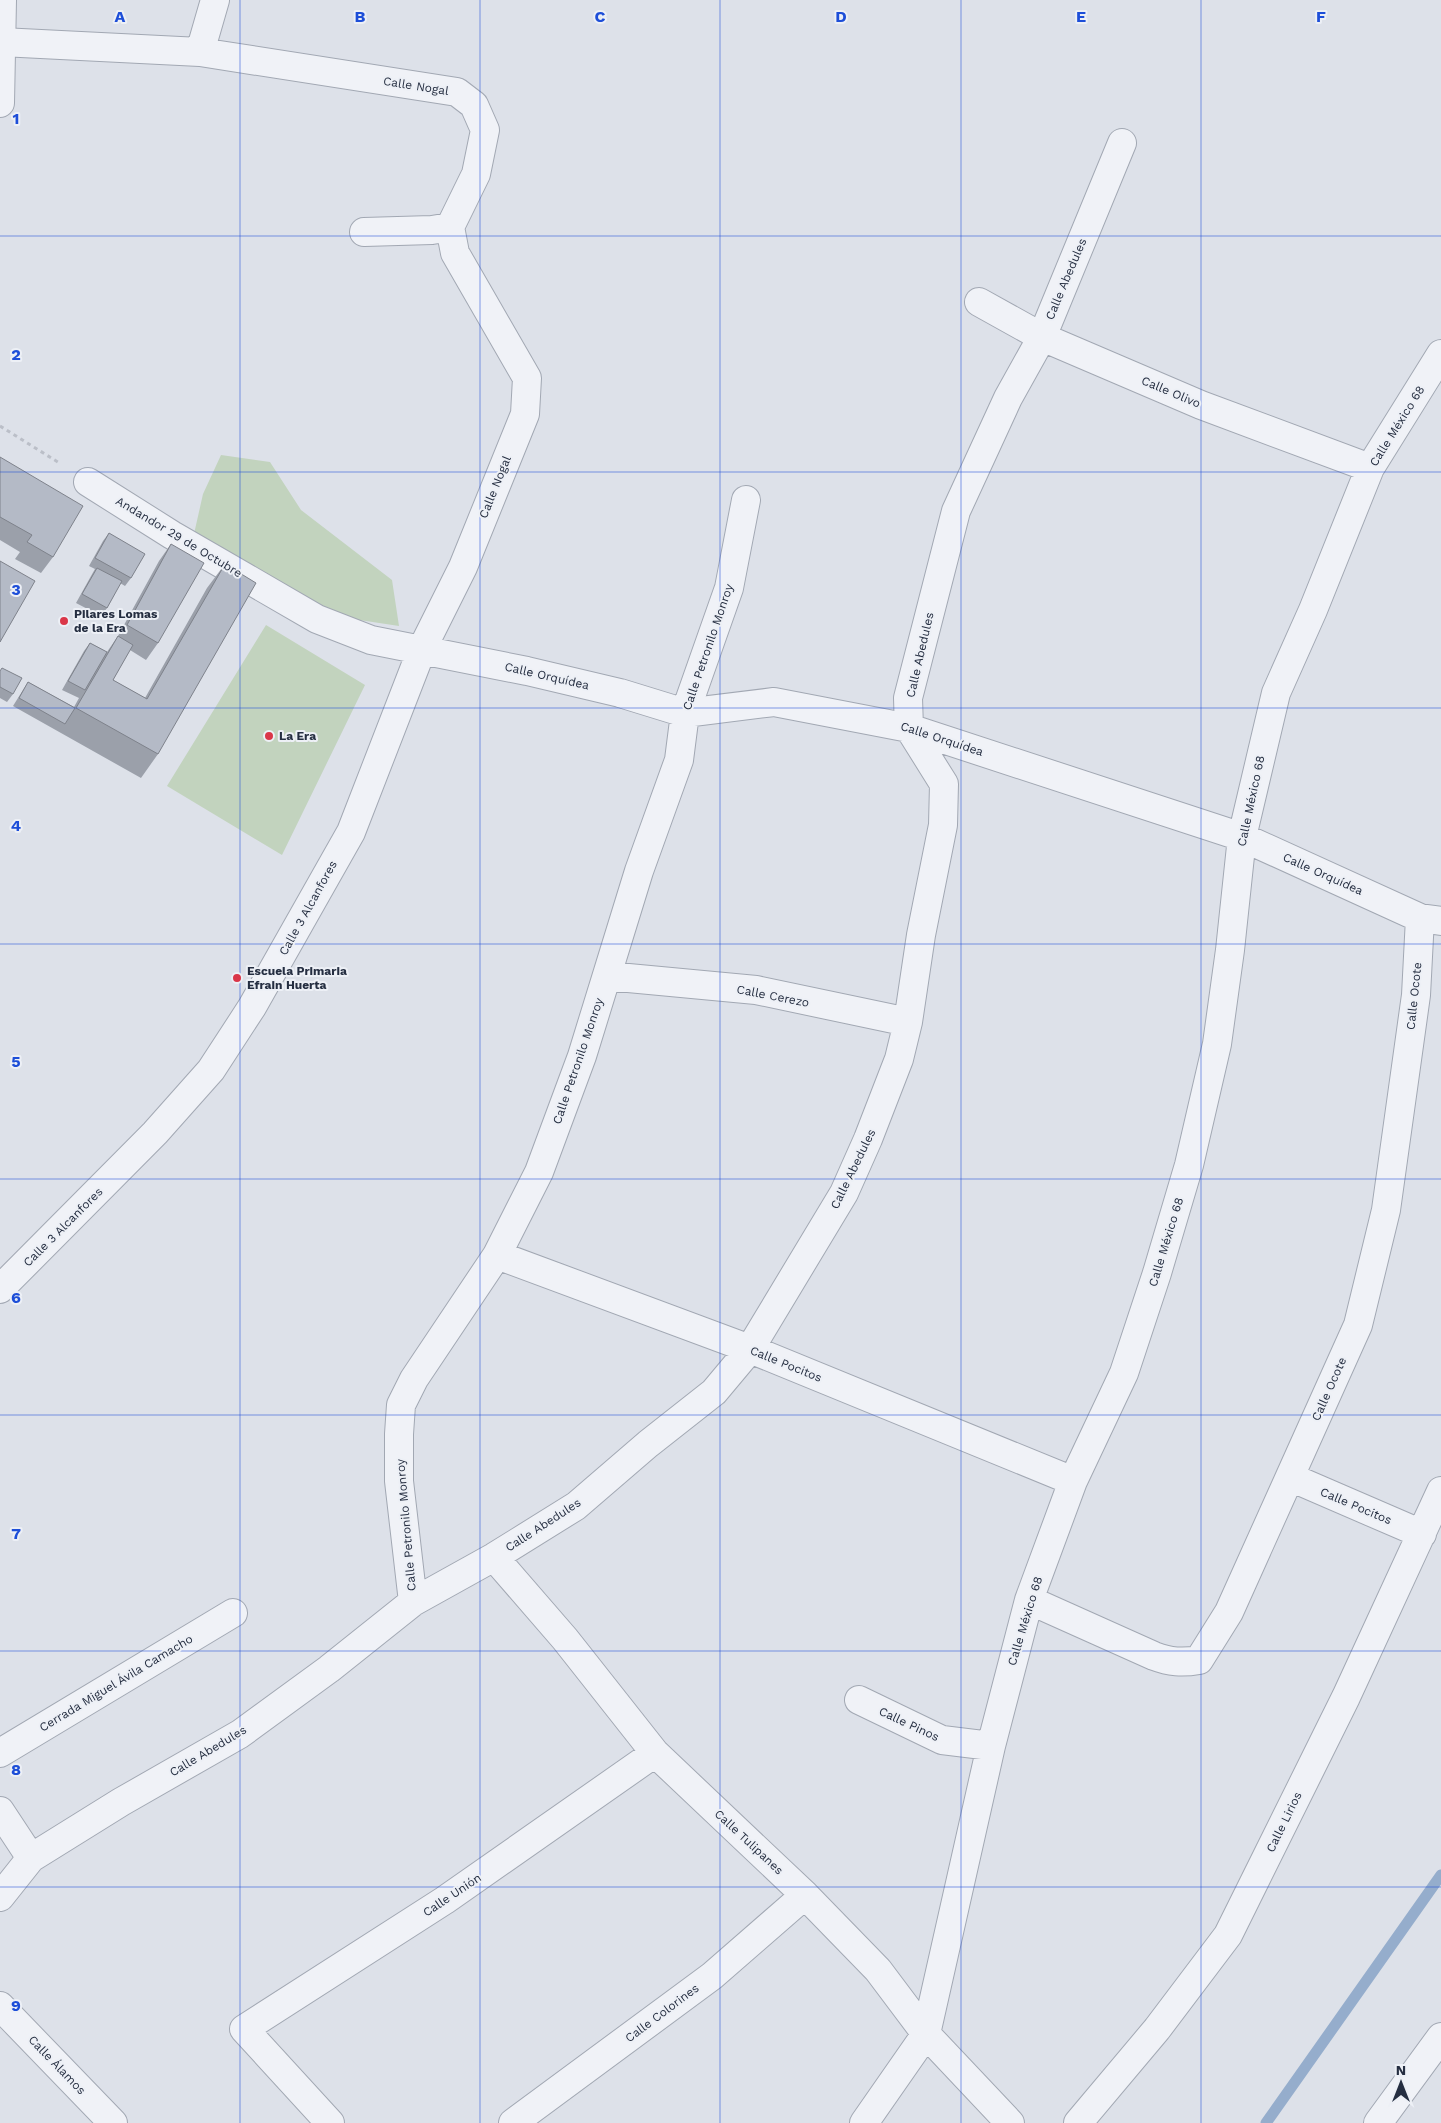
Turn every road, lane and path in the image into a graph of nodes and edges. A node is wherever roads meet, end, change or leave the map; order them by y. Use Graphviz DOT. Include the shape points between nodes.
graph roads {
  1 [pos="2,0"];
  2 [pos="215,0"];
  3 [pos="1,42"];
  4 [pos="200,52"];
  5 [pos="0,104"];
  6 [pos="1122,144"];
  7 [pos="450,227"];
  8 [pos="364,232"];
  9 [pos="979,302"];
  10 [pos="1042,337"];
  11 [pos="1441,354"];
  12 [pos="0,426"];
  13 [pos="1370,468"];
  14 [pos="88,482"];
  15 [pos="746,500"];
  16 [pos="422,649"];
  17 [pos="684,713"];
  18 [pos="909,728"];
  19 [pos="1242,837"];
  20 [pos="1430,920"];
  21 [pos="607,976"];
  22 [pos="908,1022"];
  23 [pos="497,1255"];
  24 [pos="0,1289"];
  25 [pos="750,1349"];
  26 [pos="1290,1477"];
  27 [pos="1073,1481"];
  28 [pos="1441,1491"];
  29 [pos="1422,1534"];
  30 [pos="494,1557"];
  31 [pos="1029,1600"];
  32 [pos="413,1602"];
  33 [pos="233,1613"];
  34 [pos="859,1700"];
  35 [pos="991,1746"];
  36 [pos="0,1753"];
  37 [pos="656,1753"];
  38 [pos="0,1811"];
  39 [pos="31,1858"];
  40 [pos="805,1895"];
  41 [pos="0,1897"];
  42 [pos="0,2006"];
  43 [pos="926,2034"];
  44 [pos="1441,2037"];
  45 [pos="114,2123"];
  46 [pos="330,2123"];
  47 [pos="513,2123"];
  48 [pos="864,2123"];
  49 [pos="1010,2123"];
  50 [pos="1078,2123"];
  51 [pos="1378,2123"];
  1 -- 3 [label="street"];
  2 -- 4 [label="street"];
  3 -- 4 [label="street, Calle Nogal"];
  3 -- 5 [label="street"];
  4 -- 7 [label="street, Calle Nogal" via="457,92 463,96 474,105 485,130 476,174"];
  6 -- 10 [label="street, Calle Abedules"];
  7 -- 8 [label="street"];
  7 -- 16 [label="street, Calle Nogal" via="456,254 527,378 527,387 525,414 463,567"];
  9 -- 10 [label="street, Calle Olivo"];
  10 -- 13 [label="street, Calle Olivo" via="1201,405"];
  10 -- 18 [label="street, Calle Abedules" via="1008,398 956,511 908,698"];
  11 -- 13 [label="street, Calle México 68"];
  12 -- 14 [label="path"];
  13 -- 19 [label="street, Calle México 68" via="1314,610 1276,694"];
  14 -- 16 [label="street, Andandor 29 de Octubre" via="317,619 371,640"];
  15 -- 17 [label="street, Calle Petronilo Monroy" via="729,588"];
  16 -- 17 [label="street, Calle Orquídea" via="527,671"];
  16 -- 24 [label="street, Calle 3 Alcanfores" via="351,832 252,1007 211,1070 149,1140"];
  17 -- 18 [label="street, Calle Orquídea" via="774,702"];
  17 -- 21 [label="street, Calle Petronilo Monroy" via="679,760 639,871"];
  18 -- 19 [label="street, Calle Orquídea"];
  18 -- 22 [label="street, Calle Abedules" via="944,784 943,825"];
  19 -- 20 [label="street, Calle Orquídea"];
  19 -- 27 [label="street, Calle México 68" via="1217,1044 1189,1165 1124,1373"];
  20 -- 26 [label="street, Calle Ocote" via="1416,995 1386,1210 1358,1325"];
  21 -- 22 [label="street, Calle Cerezo" via="756,990"];
  21 -- 23 [label="street, Calle Petronilo Monroy" via="582,1056 539,1172"];
  22 -- 25 [label="street, Calle Abedules" via="899,1058 844,1193"];
  23 -- 25 [label="street, Calle Pocitos"];
  23 -- 32 [label="street, Calle Petronilo Monroy" via="414,1379 401,1405 399,1481"];
  25 -- 27 [label="street, Calle Pocitos"];
  25 -- 30 [label="street, Calle Abedules" via="714,1392 576,1506"];
  26 -- 29 [label="street, Calle Pocitos"];
  26 -- 31 [label="street, Calle Ocote" via="1229,1612 1199,1660 1169,1661 1154,1656"];
  27 -- 31 [label="street, Calle México 68"];
  28 -- 29 [label="street, Calle Lirios"];
  29 -- 50 [label="street, Calle Lirios" via="1346,1697 1228,1935 1157,2029"];
  30 -- 32 [label="street, Calle Abedules"];
  30 -- 37 [label="street, Calle Tulipanes"];
  31 -- 35 [label="street, Calle México 68"];
  32 -- 39 [label="street, Calle Abedules" via="240,1734"];
  33 -- 36 [label="street, Cerrada Miguel Ávila Camacho"];
  34 -- 35 [label="street, Calle Pinos" via="942,1740"];
  35 -- 43 [label="street, Calle México 68"];
  37 -- 40 [label="street, Calle Tulipanes"];
  37 -- 46 [label="street, Calle Unión" via="445,1900 244,2028"];
  38 -- 39 [label="street"];
  39 -- 41 [label="street"];
  40 -- 43 [label="street, Calle Tulipanes" via="878,1970"];
  40 -- 47 [label="street, Calle Colorines" via="712,1976"];
  42 -- 45 [label="street, Calle Álamos"];
  43 -- 48 [label="street, Calle México 68"];
  43 -- 49 [label="street, Calle Tulipanes"];
  44 -- 51 [label="street"];
}
